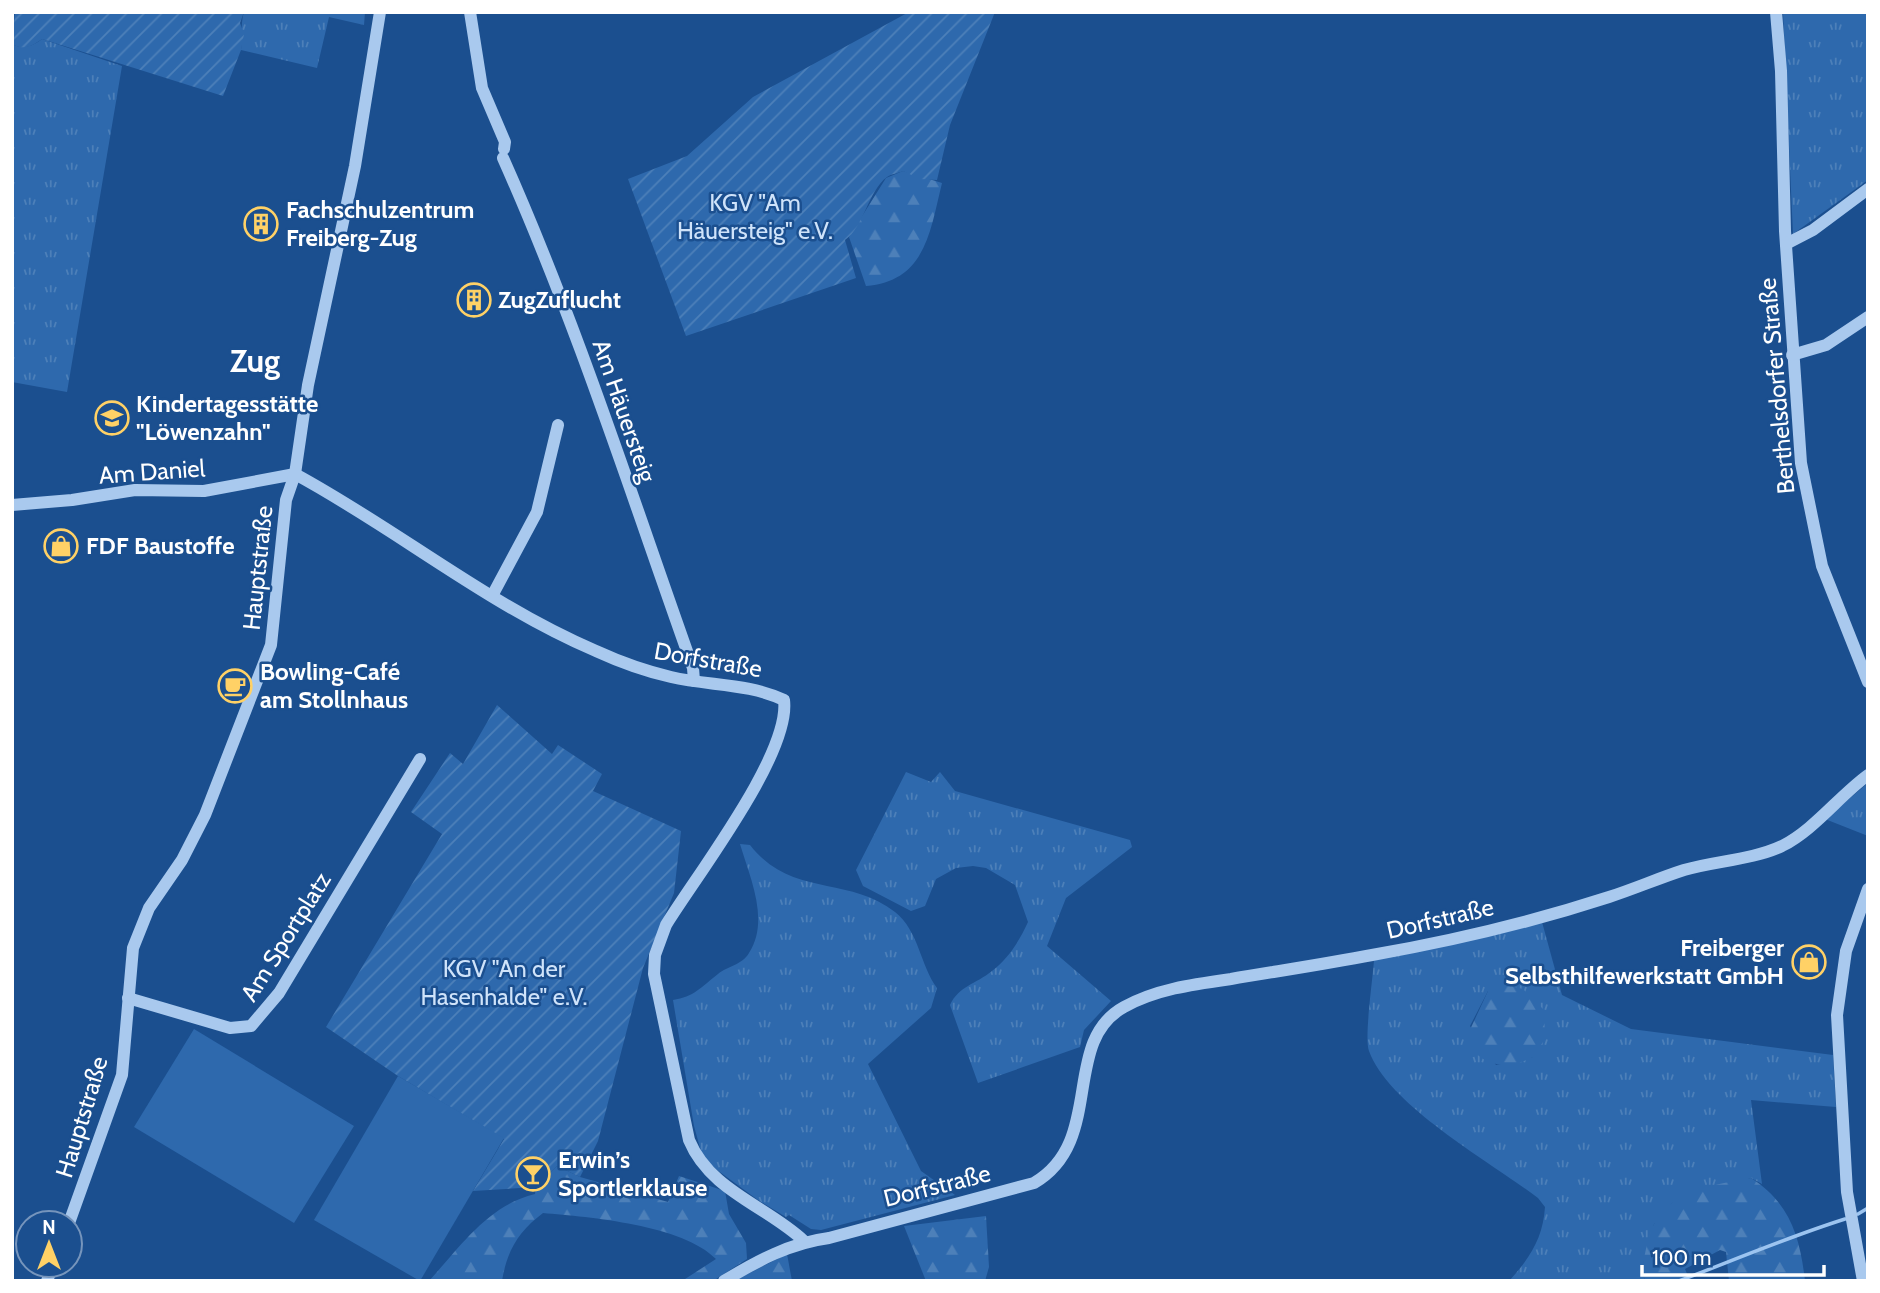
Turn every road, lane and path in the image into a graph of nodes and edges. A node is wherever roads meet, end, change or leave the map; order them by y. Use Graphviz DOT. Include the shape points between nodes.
graph roads {
  1 [pos="380,12"];
  2 [pos="470,12"];
  3 [pos="1776,12"];
  4 [pos="1868,189"];
  5 [pos="1786,244"];
  6 [pos="1868,317"];
  7 [pos="1792,355"];
  8 [pos="558,425"];
  9 [pos="295,474"];
  10 [pos="12,505"];
  11 [pos="492,596"];
  12 [pos="694,681"];
  13 [pos="1868,682"];
  14 [pos="420,759"];
  15 [pos="1868,775"];
  16 [pos="1868,889"];
  17 [pos="128,998"];
  18 [pos="74,1209"];
  19 [pos="804,1241"];
  20 [pos="723,1281"];
  21 [pos="1863,1281"];
  1 -- 9 [label="street, Hauptstraße"];
  2 -- 12 [label="street, Am Häuersteig" via="482,88 599,399"];
  3 -- 5 [label="street, Berthelsdorfer Straße"];
  4 -- 5 [label="street, Berthelsdorfer Straße"];
  5 -- 7 [label="street, Berthelsdorfer Straße"];
  6 -- 7 [label="street" via="1826,345"];
  7 -- 13 [label="street, Berthelsdorfer Straße" via="1801,463 1822,566"];
  8 -- 11 [label="street" via="537,512"];
  9 -- 10 [label="street, Am Daniel" via="204,491 135,490"];
  9 -- 11 [label="street, Dorfstraße"];
  9 -- 17 [label="street, Hauptstraße" via="281,531 271,645 205,814 182,860 149,908 133,948"];
  11 -- 12 [label="street, Dorfstraße" via="593,650 640,669"];
  12 -- 19 [label="street, Dorfstraße" via="768,692 785,700 784,722 757,780 666,925 655,955 655,990 697,1158 726,1188 783,1222"];
  14 -- 17 [label="street, Am Sportplatz" via="279,993 251,1026 230,1028"];
  15 -- 19 [label="street, Dorfstraße" via="1797,836 1772,849 1686,869 1611,896 1479,932 1374,955 1181,987 1138,1000 1110,1016 1101,1028 1088,1059 1073,1138 1065,1155 1043,1177 829,1238"];
  16 -- 21 [label="street" via="1846,951 1837,1014 1847,1192"];
  17 -- 18 [label="street, Hauptstraße" via="122,1075"];
  19 -- 20 [label="street"];
}
